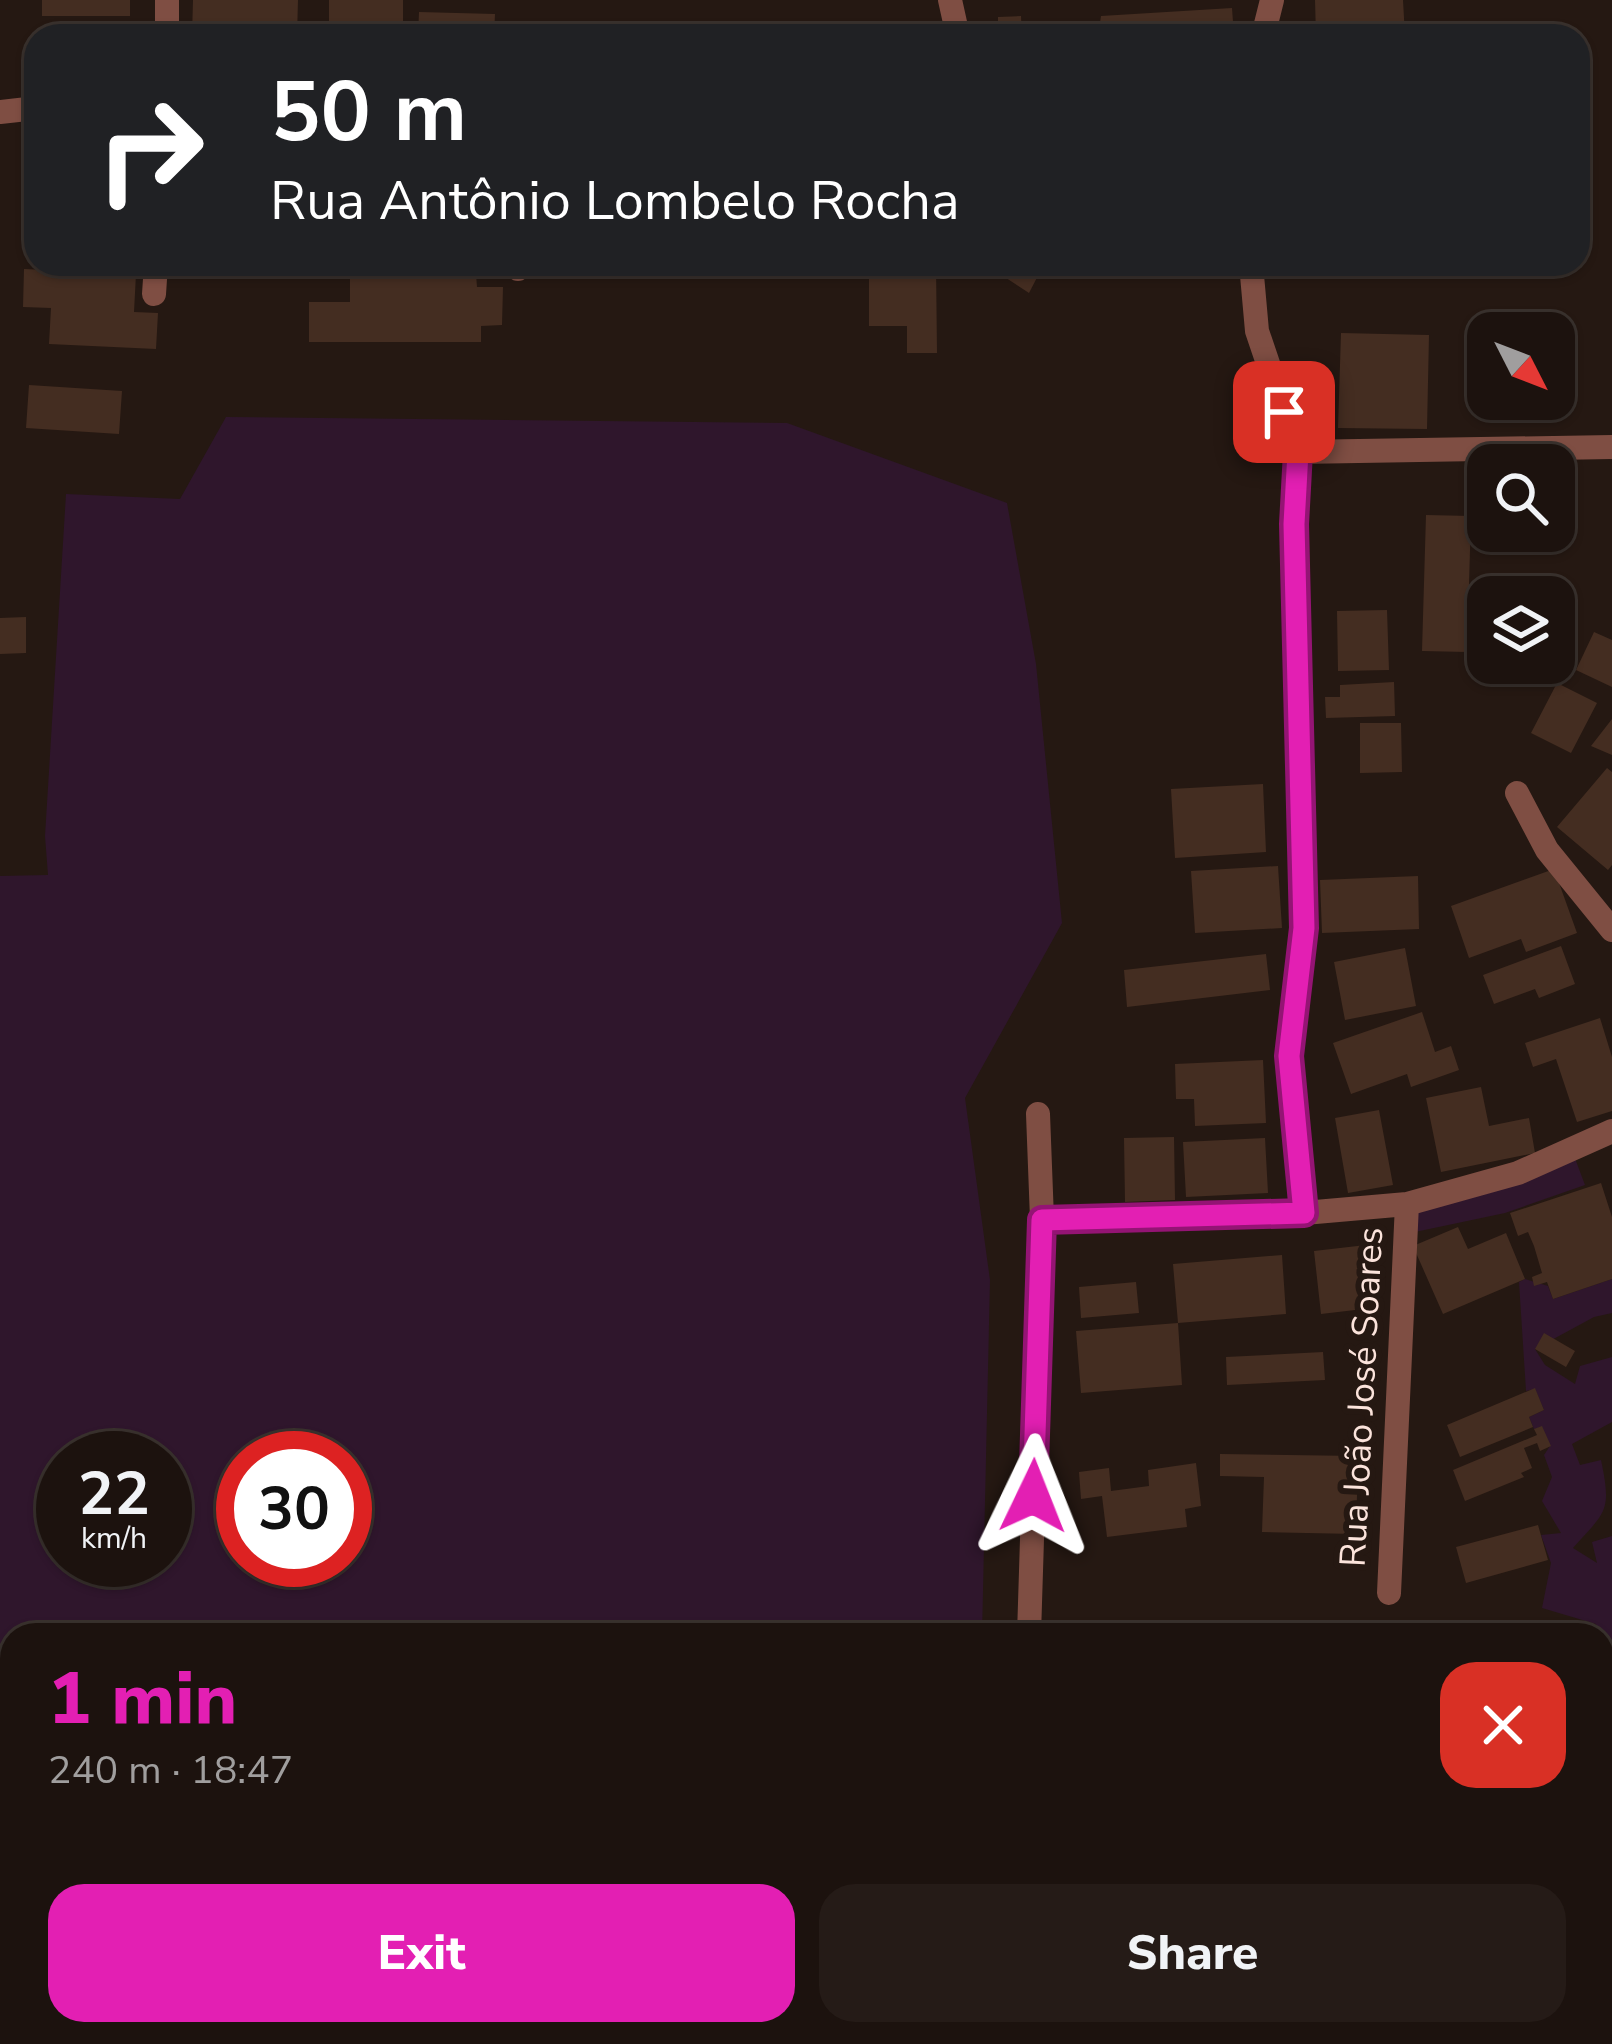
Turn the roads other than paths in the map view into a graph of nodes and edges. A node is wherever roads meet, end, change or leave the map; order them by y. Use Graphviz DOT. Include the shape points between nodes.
graph roads {
  1 [pos="155,276"];
  2 [pos="1252,276"];
  3 [pos="154,294"];
  4 [pos="1612,447"];
  5 [pos="1298,452"];
  6 [pos="1517,793"];
  7 [pos="1612,930"];
  8 [pos="1038,1114"];
  9 [pos="1612,1131"];
  10 [pos="1407,1204"];
  11 [pos="1304,1213"];
  12 [pos="1042,1220"];
  13 [pos="1389,1593"];
  14 [pos="1029,1623"];
  1 -- 3 [label="street"];
  2 -- 5 [label="street, Rua João José Soares" via="1256,331"];
  4 -- 5 [label="street"];
  5 -- 11 [label="street, Rua João José Soares" via="1304,928 1289,1056"];
  6 -- 7 [label="street" via="1547,850"];
  8 -- 12 [label="street"];
  9 -- 10 [label="street" via="1518,1174"];
  10 -- 11 [label="street"];
  10 -- 13 [label="street, Rua João José Soares"];
  11 -- 12 [label="street"];
  12 -- 14 [label="street"];
}
